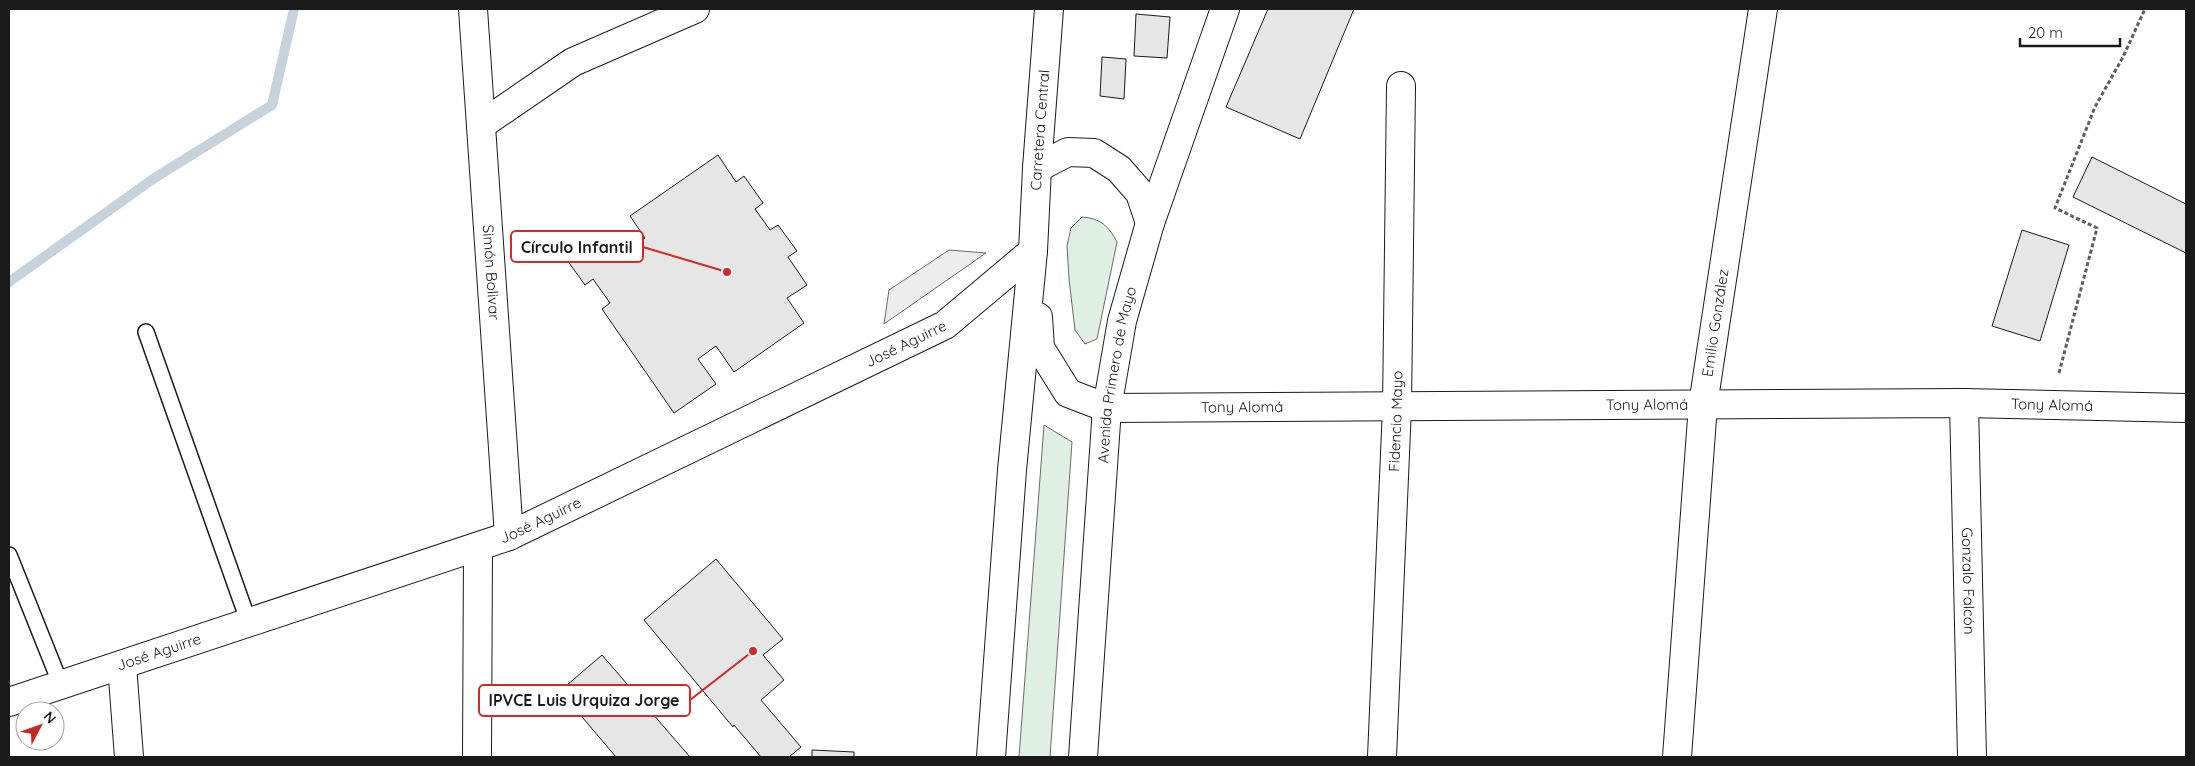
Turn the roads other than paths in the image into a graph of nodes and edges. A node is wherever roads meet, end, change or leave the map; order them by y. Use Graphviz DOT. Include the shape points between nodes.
graph roads {
  1 [pos="473,9"];
  2 [pos="695,9"];
  3 [pos="1049,9"];
  4 [pos="1225,9"];
  5 [pos="1763,9"];
  6 [pos="1401,86"];
  7 [pos="481,125"];
  8 [pos="1037,168"];
  9 [pos="1150,222"];
  10 [pos="1033,251"];
  11 [pos="146,332"];
  12 [pos="1964,403"];
  13 [pos="1703,405"];
  14 [pos="1397,407"];
  15 [pos="1107,408"];
  16 [pos="2186,408"];
  17 [pos="509,536"];
  18 [pos="478,547"];
  19 [pos="9,555"];
  20 [pos="249,623"];
  21 [pos="122,666"];
  22 [pos="61,685"];
  23 [pos="9,702"];
  24 [pos="130,757"];
  25 [pos="477,757"];
  26 [pos="991,757"];
  27 [pos="1083,757"];
  28 [pos="1382,757"];
  29 [pos="1677,757"];
  30 [pos="1972,757"];
  1 -- 7 [label="street, Simón Bolivar"];
  2 -- 7 [label="street" via="573,62"];
  3 -- 8 [label="street, Carretera Central"];
  4 -- 9 [label="street, Avenida Primero de Mayo"];
  5 -- 13 [label="street, Emilio González"];
  6 -- 14 [label="street, Fidencio Mayo"];
  7 -- 17 [label="street, Simón Bolivar"];
  8 -- 9 [label="street" via="1068,152 1094,153 1119,168 1140,194"];
  8 -- 10 [label="street, Carretera Central"];
  9 -- 15 [label="street, Avenida Primero de Mayo" via="1122,321"];
  10 -- 15 [label="street" via="1040,348 1068,393"];
  10 -- 17 [label="street, José Aguirre" via="945,325"];
  10 -- 26 [label="street" via="1012,470"];
  11 -- 20 [label="lane"];
  12 -- 13 [label="street, Tony Alomá"];
  12 -- 16 [label="street, Tony Alomá"];
  12 -- 30 [label="street, Gonzalo Falcón"];
  13 -- 14 [label="street, Tony Alomá"];
  13 -- 29 [label="street, Emilio González"];
  14 -- 15 [label="street, Tony Alomá"];
  14 -- 28 [label="street, Fidencio Mayo"];
  15 -- 27 [label="street, Avenida Primero de Mayo"];
  17 -- 18 [label="street, José Aguirre"];
  18 -- 20 [label="street, José Aguirre"];
  18 -- 25 [label="street"];
  19 -- 22 [label="lane"];
  20 -- 21 [label="street, José Aguirre"];
  21 -- 22 [label="street, José Aguirre"];
  21 -- 24 [label="street"];
  22 -- 23 [label="street, José Aguirre"];
}
